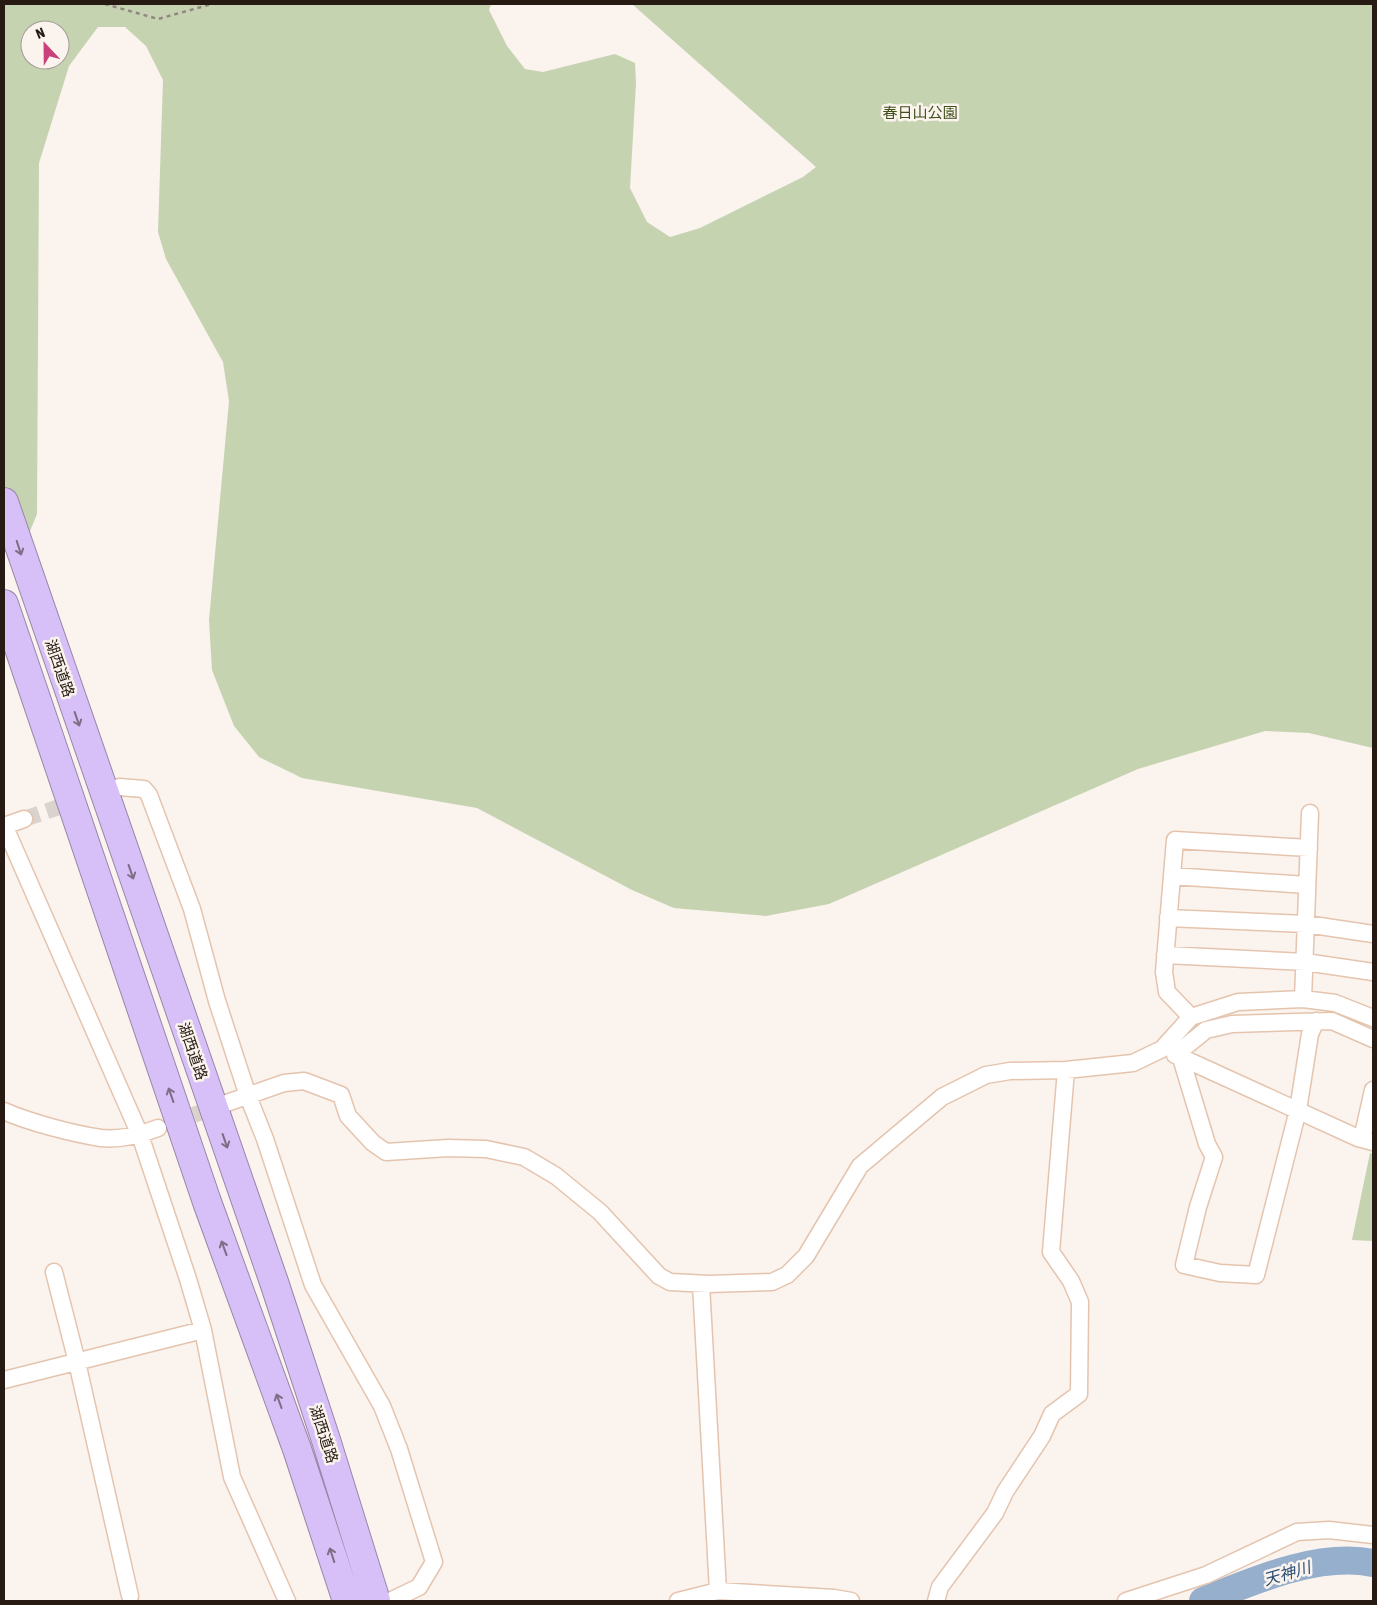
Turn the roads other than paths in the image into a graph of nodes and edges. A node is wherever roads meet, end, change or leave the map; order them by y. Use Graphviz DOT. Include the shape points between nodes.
graph roads {
  1 [pos="4,502"];
  2 [pos="4,604"];
  3 [pos="119,787"];
  4 [pos="1310,813"];
  5 [pos="24,818"];
  6 [pos="4,826"];
  7 [pos="1309,848"];
  8 [pos="1172,876"];
  9 [pos="1307,885"];
  10 [pos="1168,918"];
  11 [pos="1306,924"];
  12 [pos="1373,934"];
  13 [pos="1165,955"];
  14 [pos="1305,962"];
  15 [pos="1373,972"];
  16 [pos="1303,999"];
  17 [pos="1191,1017"];
  18 [pos="1373,1018"];
  19 [pos="1316,1022"];
  20 [pos="1373,1040"];
  21 [pos="1173,1054"];
  22 [pos="1066,1070"];
  23 [pos="1373,1090"];
  24 [pos="248,1096"];
  25 [pos="224,1104"];
  26 [pos="1298,1110"];
  27 [pos="4,1111"];
  28 [pos="158,1128"];
  29 [pos="140,1135"];
  30 [pos="1368,1141"];
  31 [pos="54,1272"];
  32 [pos="701,1284"];
  33 [pos="203,1330"];
  34 [pos="77,1362"];
  35 [pos="4,1380"];
  36 [pos="1373,1535"];
  37 [pos="718,1591"];
  38 [pos="130,1596"];
  39 [pos="380,1600"];
  40 [pos="287,1601"];
  41 [pos="347,1601"];
  42 [pos="678,1601"];
  43 [pos="850,1601"];
  44 [pos="936,1601"];
  45 [pos="1126,1601"];
  1 -- 39 [label="highway, 湖西道路, one-way" via="274,1282"];
  41 -- 2 [label="highway, 湖西道路, one-way" via="297,1449 207,1202"];
  3 -- 24 [label="street" via="144,789 149,795 192,909"];
  4 -- 7 [label="street"];
  5 -- 6 [label="street"];
  6 -- 29 [label="street"];
  7 -- 8 [label="street" via="1175,840"];
  7 -- 9 [label="street"];
  8 -- 9 [label="street"];
  8 -- 10 [label="street"];
  9 -- 11 [label="street"];
  10 -- 11 [label="street"];
  10 -- 13 [label="street"];
  11 -- 12 [label="street"];
  11 -- 14 [label="street"];
  13 -- 14 [label="street"];
  13 -- 17 [label="street" via="1167,992"];
  14 -- 15 [label="street"];
  14 -- 16 [label="street"];
  16 -- 17 [label="street" via="1238,1002"];
  16 -- 18 [label="street" via="1335,1003"];
  17 -- 21 [label="street"];
  19 -- 20 [label="street" via="1332,1022"];
  19 -- 21 [label="street" via="1232,1024 1206,1030"];
  19 -- 26 [label="street" via="1310,1034"];
  21 -- 22 [label="street" via="1133,1063"];
  21 -- 26 [label="street"];
  21 -- 26 [label="street" via="1214,1157 1184,1265 1220,1273 1256,1275"];
  22 -- 32 [label="street" via="986,1075 942,1097 860,1166 806,1256 787,1275 772,1282"];
  22 -- 44 [label="street" via="1051,1252 1071,1281 1080,1302 1079,1394 1052,1414 1042,1436 1005,1492 996,1513 940,1587"];
  23 -- 30 [label="street"];
  24 -- 25 [label="street"];
  24 -- 32 [label="street" via="284,1083 304,1081 341,1095 348,1116 386,1152 486,1149 524,1157 556,1176 600,1212 659,1276 670,1282"];
  24 -- 39 [label="street" via="313,1285 382,1406 399,1449 434,1562 419,1587"];
  26 -- 30 [label="street"];
  27 -- 29 [label="street" via="102,1138"];
  28 -- 29 [label="street"];
  29 -- 33 [label="street"];
  31 -- 34 [label="street"];
  32 -- 37 [label="street"];
  33 -- 34 [label="street"];
  33 -- 40 [label="street" via="232,1476"];
  34 -- 35 [label="street"];
  34 -- 38 [label="street"];
  36 -- 45 [label="street" via="1329,1530 1297,1532 1206,1575"];
  37 -- 42 [label="street"];
  37 -- 43 [label="street"];
}
